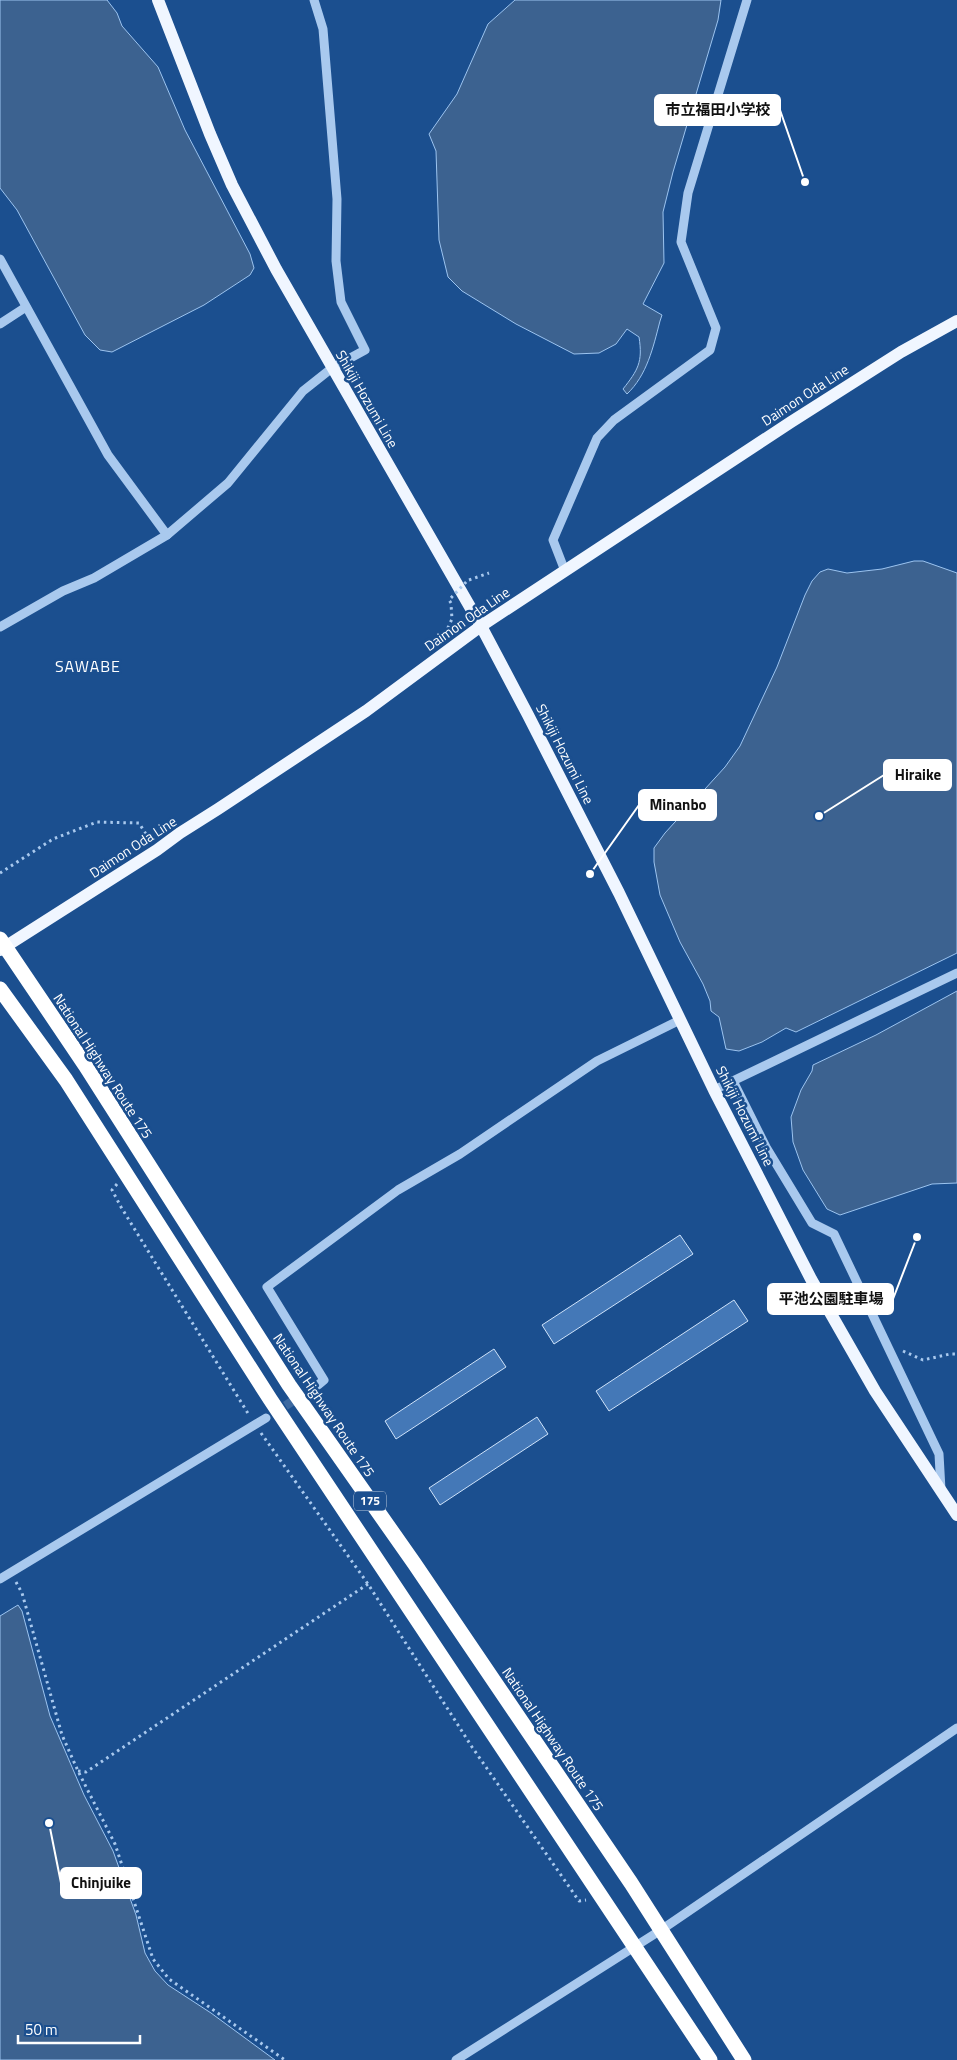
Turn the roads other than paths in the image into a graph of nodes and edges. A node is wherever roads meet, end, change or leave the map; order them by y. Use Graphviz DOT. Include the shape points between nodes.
graph roads {
  1 [pos="158,0"];
  2 [pos="314,0"];
  3 [pos="747,0"];
  4 [pos="0,259"];
  5 [pos="26,307"];
  6 [pos="957,321"];
  7 [pos="0,324"];
  8 [pos="332,368"];
  9 [pos="167,535"];
  10 [pos="565,570"];
  11 [pos="481,626"];
  12 [pos="0,628"];
  13 [pos="2,945"];
  14 [pos="957,974"];
  15 [pos="0,988"];
  16 [pos="680,1020"];
  17 [pos="733,1081"];
  18 [pos="714,1090"];
  19 [pos="318,1385"];
  20 [pos="266,1418"];
  21 [pos="941,1490"];
  22 [pos="957,1515"];
  23 [pos="0,1579"];
  24 [pos="957,1728"];
  25 [pos="661,1930"];
  26 [pos="634,1947"];
  27 [pos="456,2060"];
  28 [pos="710,2060"];
  29 [pos="744,2060"];
  1 -- 8 [label="main road, Shikiji Hozumi Line" via="232,185"];
  2 -- 8 [label="street" via="323,29 337,199 336,261 341,302 365,350"];
  3 -- 10 [label="street" via="688,193 681,242 716,328 710,350 614,420 596,438 553,540"];
  4 -- 5 [label="street"];
  5 -- 7 [label="street"];
  5 -- 9 [label="street" via="108,456"];
  6 -- 10 [label="main road, Daimon Oda Line" via="901,352"];
  8 -- 9 [label="street" via="303,391 228,483"];
  8 -- 11 [label="main road, Shikiji Hozumi Line"];
  9 -- 12 [label="street"];
  10 -- 11 [label="main road, Daimon Oda Line"];
  11 -- 13 [label="main road, Daimon Oda Line" via="366,711 218,810"];
  11 -- 16 [label="main road, Shikiji Hozumi Line" via="619,893"];
  13 -- 25 [label="highway, National Highway Route 175 / 175" via="85,1065 289,1385 420,1572"];
  14 -- 17 [label="street"];
  15 -- 26 [label="highway, 175" via="66,1080 270,1399"];
  16 -- 18 [label="main road, Shikiji Hozumi Line"];
  16 -- 19 [label="street" via="597,1061 460,1154 398,1190 267,1287 324,1380"];
  17 -- 18 [label="street"];
  17 -- 21 [label="street" via="766,1148 812,1223 834,1234 939,1454"];
  18 -- 21 [label="main road, Shikiji Hozumi Line" via="811,1279 875,1391"];
  20 -- 23 [label="street"];
  21 -- 22 [label="main road, Shikiji Hozumi Line"];
  24 -- 25 [label="street"];
  25 -- 26 [label="street"];
  25 -- 29 [label="highway, National Highway Route 175 / 175"];
  26 -- 27 [label="street"];
  26 -- 28 [label="highway, 175"];
}
